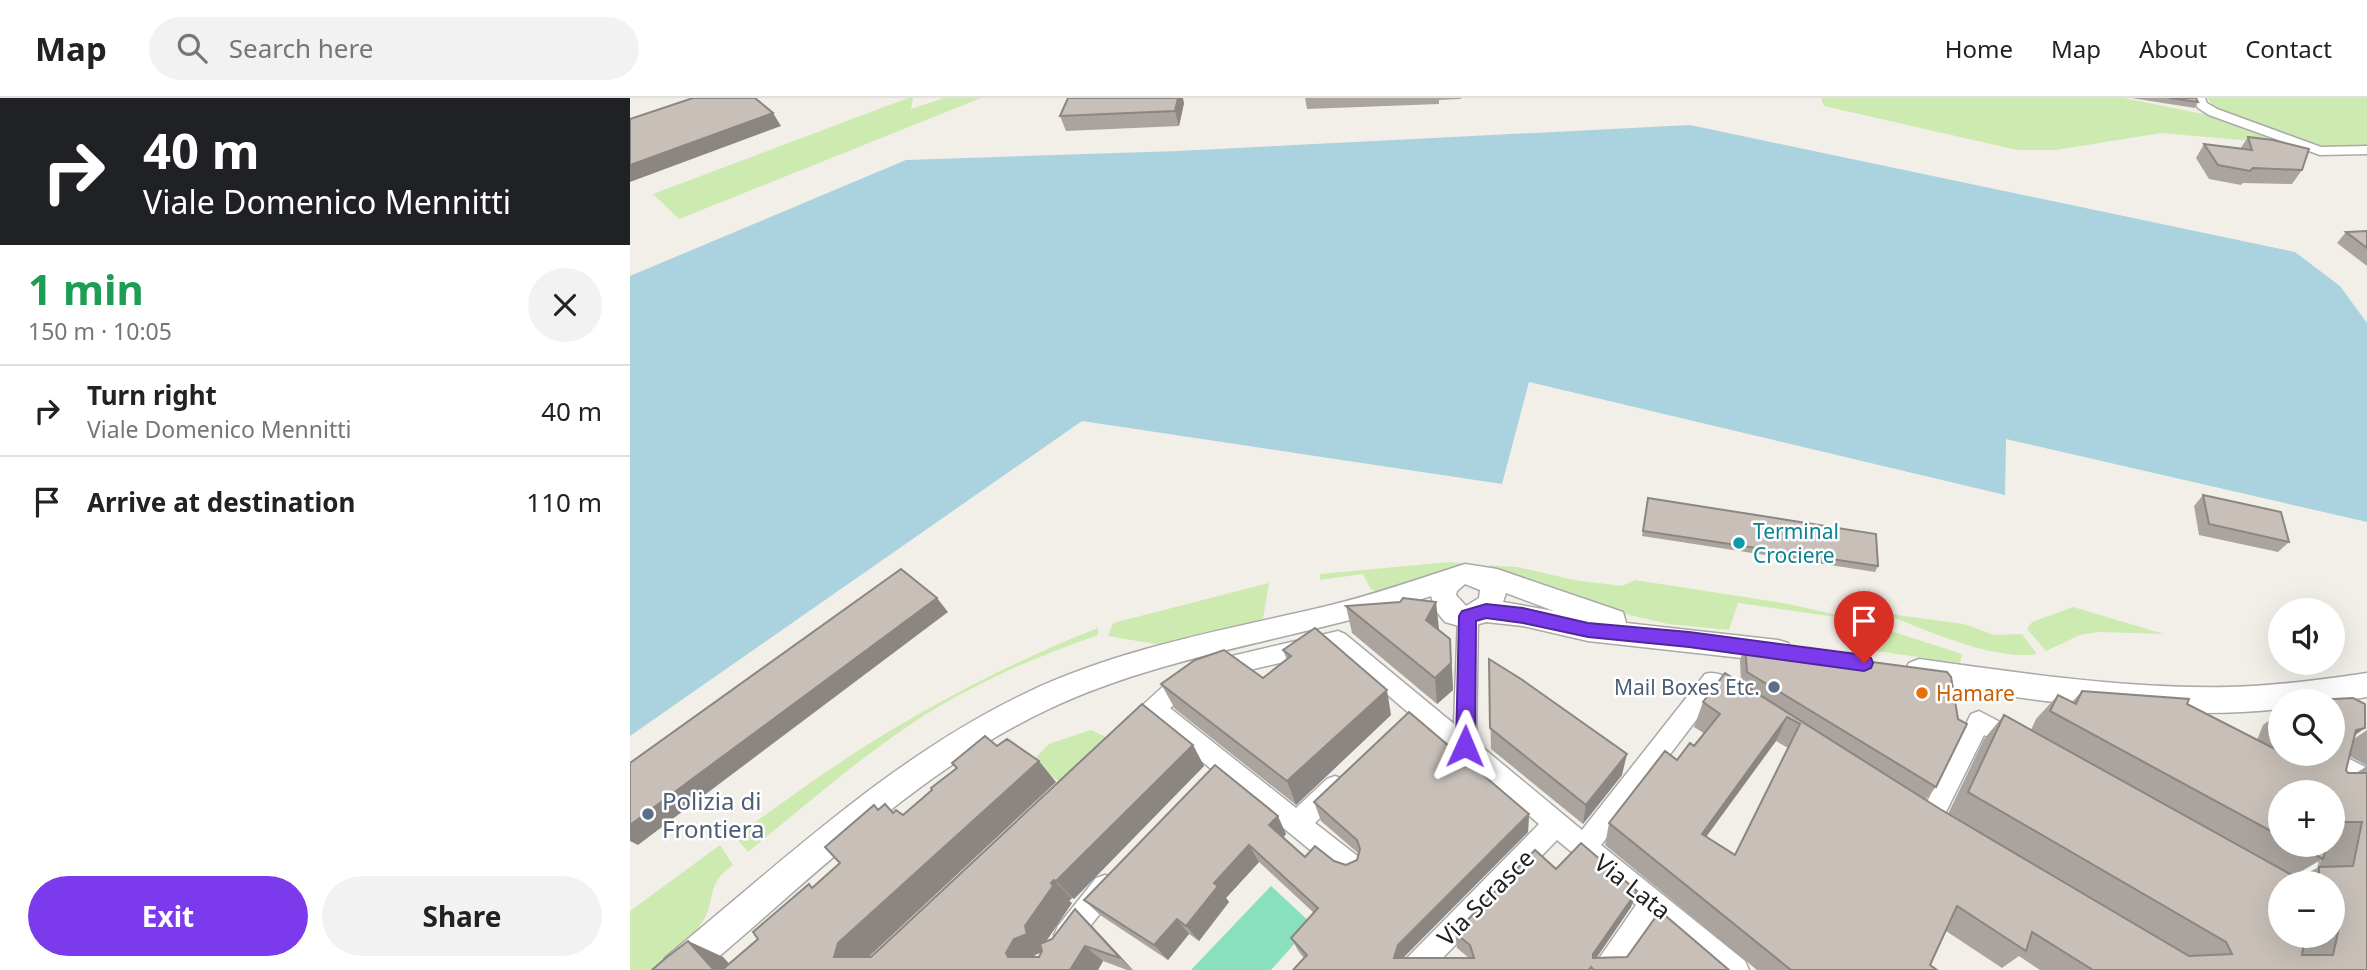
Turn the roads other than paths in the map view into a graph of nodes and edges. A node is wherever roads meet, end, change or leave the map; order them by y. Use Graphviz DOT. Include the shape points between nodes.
graph roads {
  1 [pos="2199,98"];
  2 [pos="2367,150"];
  3 [pos="1466,576"];
  4 [pos="1469,613"];
  5 [pos="1336,628"];
  6 [pos="1689,639"];
  7 [pos="1800,654"];
  8 [pos="1889,667"];
  9 [pos="2367,685"];
  10 [pos="1419,708"];
  11 [pos="1154,709"];
  12 [pos="1760,711"];
  13 [pos="1399,727"];
  14 [pos="1114,746"];
  15 [pos="1465,746"];
  16 [pos="2040,755"];
  17 [pos="1224,766"];
  18 [pos="2333,766"];
  19 [pos="1348,775"];
  20 [pos="2367,780"];
  21 [pos="1205,785"];
  22 [pos="1908,806"];
  23 [pos="1930,820"];
  24 [pos="1298,822"];
  25 [pos="1556,824"];
  26 [pos="1954,834"];
  27 [pos="1584,847"];
  28 [pos="1351,867"];
  29 [pos="1119,873"];
  30 [pos="1653,902"];
  31 [pos="1060,944"];
  32 [pos="677,970"];
  33 [pos="1413,970"];
  34 [pos="1604,970"];
  35 [pos="1736,970"];
  1 -- 2 [label="street" via="2202,105 2231,118 2320,150"];
  3 -- 4 [label="street" via="1446,586 1443,595 1446,604"];
  3 -- 4 [label="street" via="1489,581 1495,591 1493,602"];
  3 -- 5 [label="street"];
  3 -- 6 [label="street" via="1504,580 1592,615"];
  4 -- 5 [label="street" via="1392,611"];
  4 -- 6 [label="street" via="1523,615 1588,630"];
  4 -- 15 [label="street"];
  5 -- 10 [label="street, Via Lata"];
  5 -- 11 [label="street" via="1187,682"];
  5 -- 32 [label="street" via="1209,643 1112,671 997,722 915,771"];
  6 -- 7 [label="street"];
  8 -- 9 [label="street" via="2085,692 2176,698 2270,698"];
  10 -- 13 [label="street"];
  10 -- 15 [label="street, Via Lata"];
  11 -- 14 [label="street"];
  11 -- 17 [label="street"];
  12 -- 27 [label="street" via="1713,681"];
  15 -- 25 [label="street, Via Lata"];
  16 -- 23 [label="street" via="1979,721"];
  17 -- 21 [label="street"];
  17 -- 24 [label="street"];
  18 -- 20 [label="street" via="2331,772"];
  19 -- 24 [label="street"];
  22 -- 23 [label="street"];
  23 -- 26 [label="street"];
  24 -- 28 [label="street"];
  25 -- 27 [label="street, Via Lata"];
  25 -- 33 [label="street, Via Scrasce" via="1442,956"];
  27 -- 30 [label="street, Via Lata"];
  29 -- 31 [label="street"];
  30 -- 34 [label="street"];
  30 -- 35 [label="street, Via Lata"];
}
